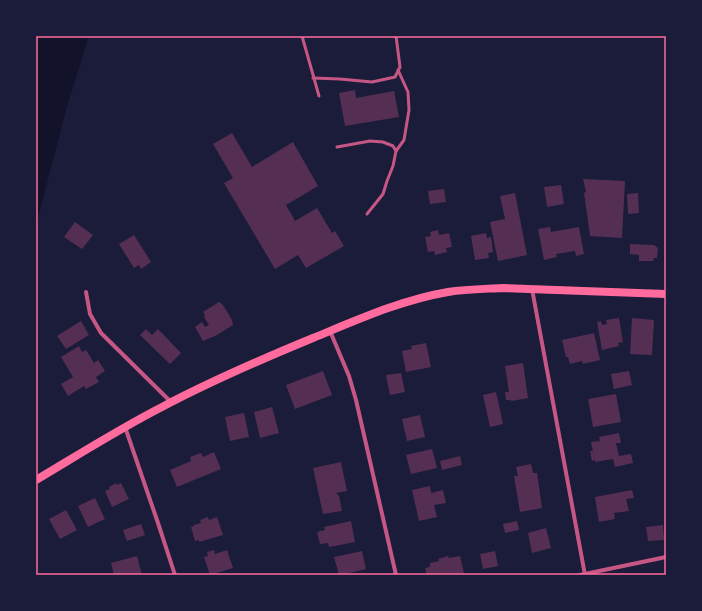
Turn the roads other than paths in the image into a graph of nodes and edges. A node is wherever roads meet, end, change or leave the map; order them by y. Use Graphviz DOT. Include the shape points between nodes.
graph roads {
  1 [pos="302,36"];
  2 [pos="396,36"];
  3 [pos="398,70"];
  4 [pos="314,78"];
  5 [pos="319,96"];
  6 [pos="337,147"];
  7 [pos="396,151"];
  8 [pos="368,214"];
  9 [pos="532,290"];
  10 [pos="86,292"];
  11 [pos="666,294"];
  12 [pos="330,331"];
  13 [pos="171,402"];
  14 [pos="125,427"];
  15 [pos="36,480"];
  16 [pos="666,557"];
  17 [pos="175,575"];
  18 [pos="396,575"];
  19 [pos="583,575"];
  1 -- 4 [label="lane"];
  2 -- 3 [label="lane" via="400,67"];
  3 -- 4 [label="lane" via="395,77 372,82"];
  3 -- 7 [label="lane" via="408,92 409,110 404,140"];
  4 -- 5 [label="lane"];
  6 -- 7 [label="lane" via="370,140 393,146"];
  7 -- 8 [label="lane" via="383,194"];
  9 -- 11 [label="main road"];
  9 -- 12 [label="main road" via="484,288 448,292 388,308"];
  9 -- 19 [label="street"];
  10 -- 13 [label="street" via="90,314 101,333"];
  12 -- 13 [label="main road" via="244,367"];
  12 -- 18 [label="street" via="354,394"];
  13 -- 14 [label="main road"];
  14 -- 15 [label="main road"];
  14 -- 17 [label="street"];
  16 -- 19 [label="street"];
}
